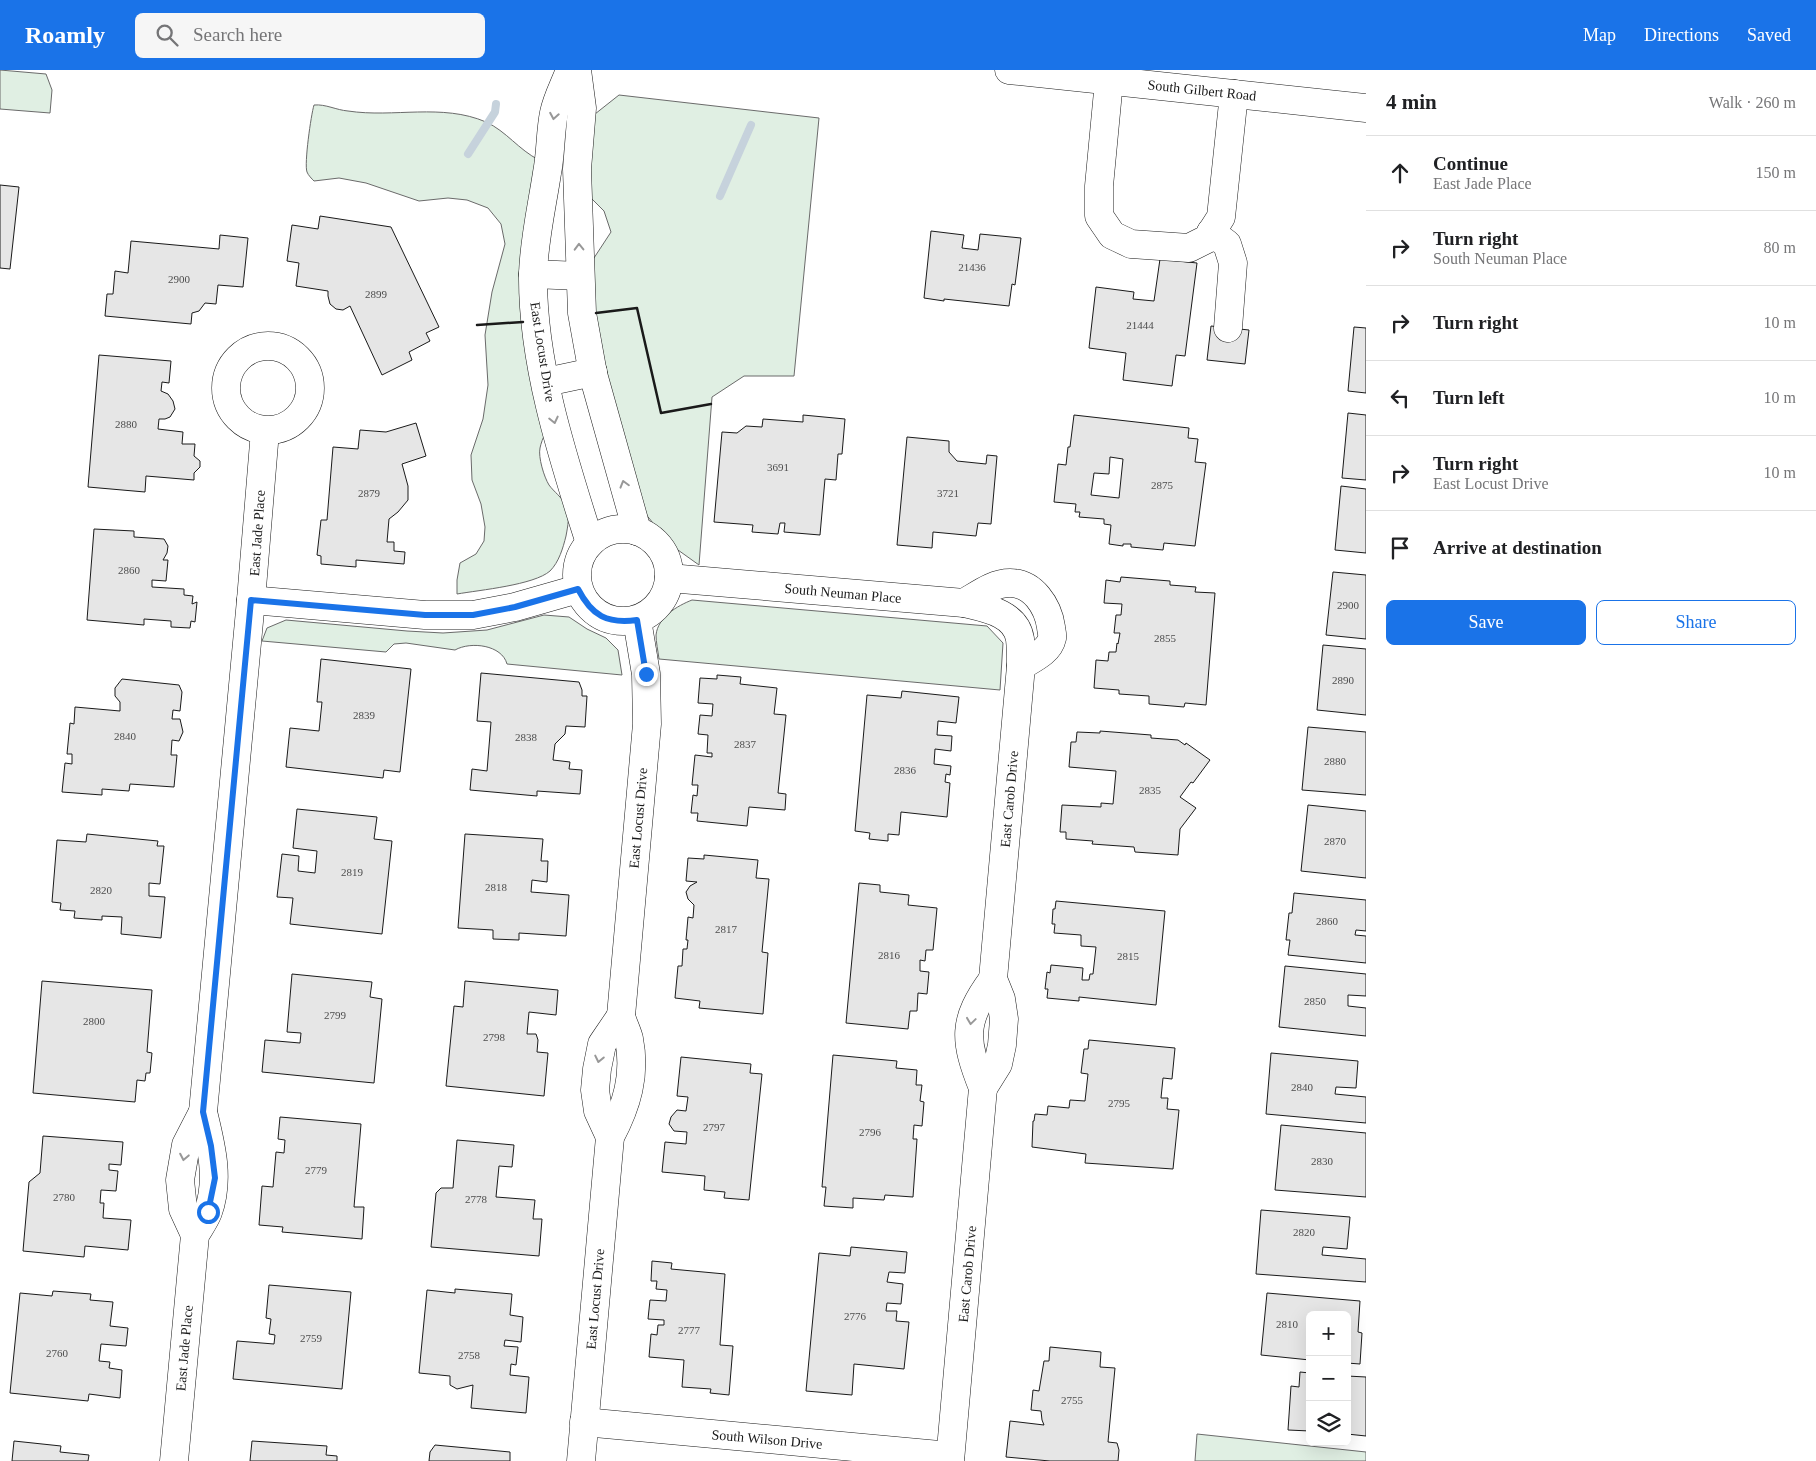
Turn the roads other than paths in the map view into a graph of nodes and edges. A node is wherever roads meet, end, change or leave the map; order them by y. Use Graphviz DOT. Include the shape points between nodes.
graph roads {
  1 [pos="570,70"];
  2 [pos="578,70"];
  3 [pos="1009,70"];
  4 [pos="1109,80"];
  5 [pos="1234,94"];
  6 [pos="1366,108"];
  7 [pos="548,167"];
  8 [pos="576,169"];
  9 [pos="1211,232"];
  10 [pos="534,274"];
  11 [pos="580,276"];
  12 [pos="1228,328"];
  13 [pos="593,372"];
  14 [pos="546,382"];
  15 [pos="265,431"];
  16 [pos="637,531"];
  17 [pos="590,543"];
  18 [pos="669,578"];
  19 [pos="578,589"];
  20 [pos="251,600"];
  21 [pos="964,603"];
  22 [pos="637,620"];
  23 [pos="1012,622"];
  24 [pos="1021,666"];
  25 [pos="584,1422"];
  26 [pos="950,1458"];
  27 [pos="174,1461"];
  28 [pos="581,1461"];
  1 -- 7 [label="street, East Locust Drive, one-way" via="554,112"];
  2 -- 8 [label="street" via="582,108"];
  3 -- 4 [label="street, South Gilbert Road"];
  4 -- 5 [label="street, South Gilbert Road"];
  4 -- 9 [label="street" via="1099,186 1099,216 1107,229 1131,244 1189,248 1207,239"];
  5 -- 6 [label="street, South Gilbert Road"];
  5 -- 9 [label="street" via="1221,217"];
  7 -- 8 [label="street"];
  7 -- 10 [label="street, East Locust Drive"];
  11 -- 8 [label="street, one-way"];
  9 -- 12 [label="street" via="1227,244 1233,264"];
  10 -- 11 [label="street"];
  10 -- 14 [label="street, East Locust Drive" via="535,321"];
  11 -- 13 [label="street" via="582,313"];
  13 -- 14 [label="street"];
  16 -- 13 [label="street, one-way"];
  14 -- 17 [label="street, East Locust Drive, one-way" via="564,462"];
  15 -- 20 [label="street, East Jade Place"];
  16 -- 17 [label="street" via="612,530"];
  16 -- 18 [label="street" via="651,538 661,549"];
  17 -- 19 [label="street" via="578,564"];
  18 -- 21 [label="street, South Neuman Place"];
  18 -- 22 [label="street" via="660,604"];
  19 -- 20 [label="street" via="473,615 425,615"];
  19 -- 22 [label="street" via="595,613 608,620"];
  20 -- 27 [label="street, East Jade Place" via="203,1112 215,1178 208,1212 195,1235"];
  21 -- 23 [label="street, South Neuman Place" via="994,610"];
  21 -- 24 [label="street" via="995,586 1011,583 1026,586 1039,598 1050,620 1052,638 1045,651"];
  22 -- 25 [label="street, East Locust Drive" via="646,674 647,724 621,1016 602,1044 595,1090 598,1111 610,1137"];
  23 -- 24 [label="street, East Carob Drive" via="1020,637"];
  24 -- 26 [label="street, East Carob Drive" via="993,978 1004,1019 1002,1045 998,1064 983,1088"];
  25 -- 26 [label="street, South Wilson Drive"];
  25 -- 28 [label="street, East Locust Drive"];
}
